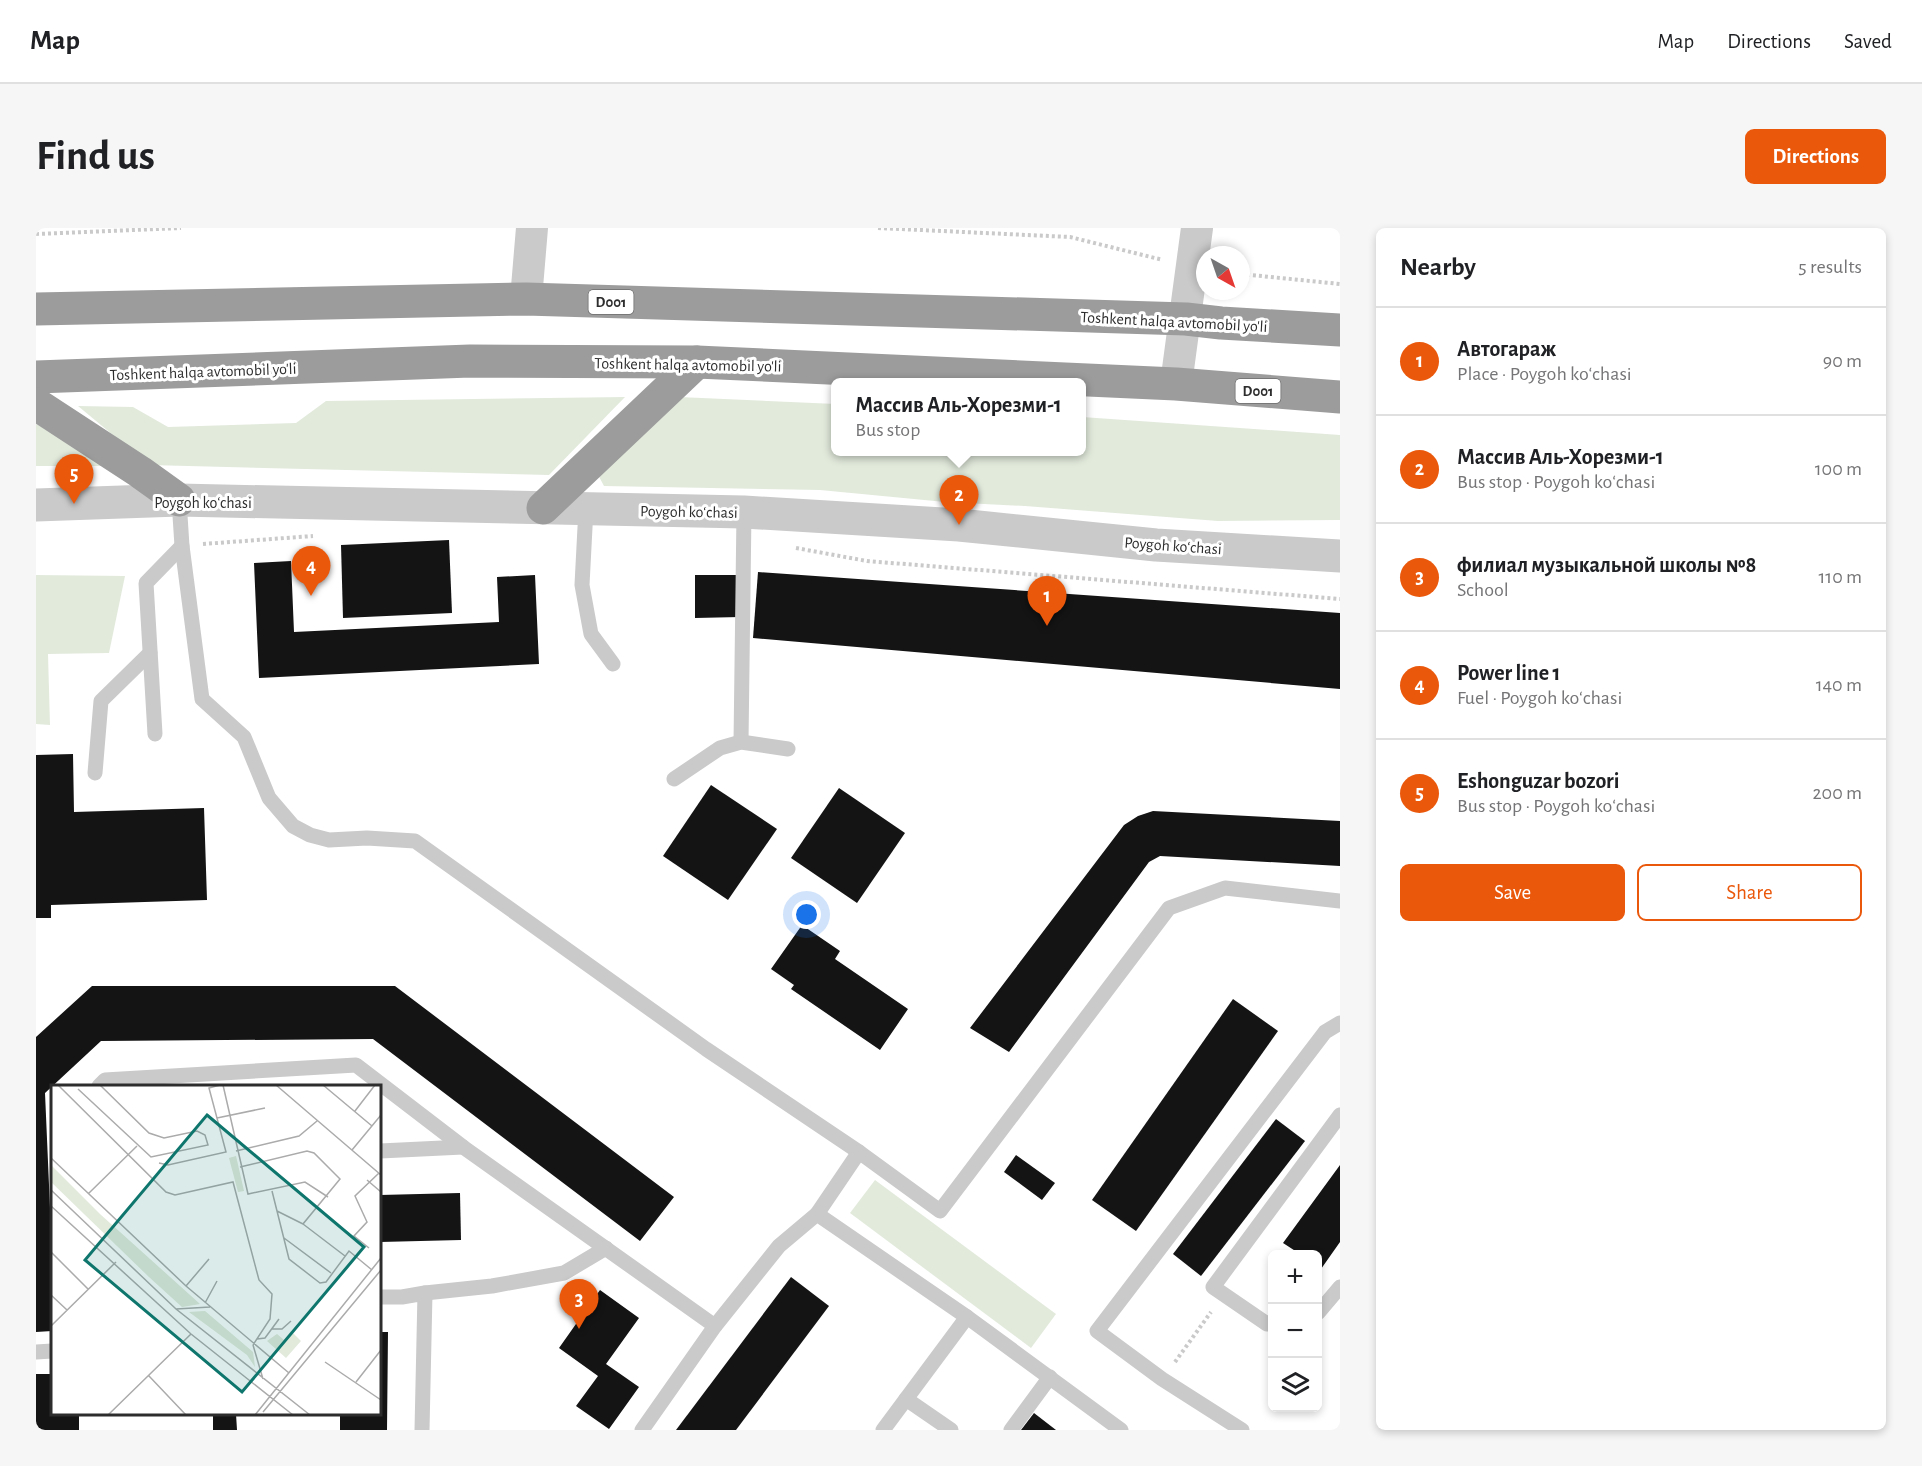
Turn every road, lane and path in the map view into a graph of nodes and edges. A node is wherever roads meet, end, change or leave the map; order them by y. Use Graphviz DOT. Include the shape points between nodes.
graph roads {
  1 [pos="181,228"];
  2 [pos="532,228"];
  3 [pos="878,228"];
  4 [pos="1197,228"];
  5 [pos="36,234"];
  6 [pos="1192,267"];
  7 [pos="1250,275"];
  8 [pos="1340,284"];
  9 [pos="526,300"];
  10 [pos="36,309"];
  11 [pos="1185,319"];
  12 [pos="1340,330"];
  13 [pos="697,362"];
  14 [pos="36,377"];
  15 [pos="1045,378"];
  16 [pos="1086,380"];
  17 [pos="1176,384"];
  18 [pos="1340,397"];
  19 [pos="36,404"];
  20 [pos="179,500"];
  21 [pos="36,505"];
  22 [pos="543,508"];
  23 [pos="586,508"];
  24 [pos="744,512"];
  25 [pos="182,546"];
  26 [pos="1340,556"];
  27 [pos="150,653"];
  28 [pos="614,664"];
  29 [pos="155,734"];
  30 [pos="741,742"];
  31 [pos="788,749"];
  32 [pos="95,774"];
  33 [pos="674,779"];
  34 [pos="1340,901"];
  35 [pos="1340,1023"];
  36 [pos="100,1085"];
  37 [pos="1340,1115"];
  38 [pos="463,1147"];
  39 [pos="381,1151"];
  40 [pos="860,1152"];
  41 [pos="817,1214"];
  42 [pos="606,1248"];
  43 [pos="1340,1287"];
  44 [pos="425,1293"];
  45 [pos="1224,1294"];
  46 [pos="381,1297"];
  47 [pos="1322,1307"];
  48 [pos="967,1317"];
  49 [pos="1268,1323"];
  50 [pos="715,1326"];
  51 [pos="1050,1377"];
  52 [pos="1162,1379"];
  53 [pos="906,1399"];
  54 [pos="422,1430"];
  55 [pos="642,1430"];
  56 [pos="883,1430"];
  57 [pos="951,1430"];
  58 [pos="1011,1430"];
  59 [pos="1121,1430"];
  60 [pos="1242,1430"];
  1 -- 5 [label="path"];
  2 -- 9 [label="street"];
  3 -- 6 [label="path" via="1070,237"];
  4 -- 6 [label="street"];
  6 -- 11 [label="street"];
  7 -- 8 [label="path"];
  9 -- 10 [label="highway, Toshkent halqa avtomobil yo'li / D001"];
  9 -- 11 [label="highway, Toshkent halqa avtomobil yo'li / D001"];
  11 -- 12 [label="highway, Toshkent halqa avtomobil yo'li / D001"];
  11 -- 17 [label="street"];
  13 -- 14 [label="highway, Toshkent halqa avtomobil yo'li / D001" via="470,361"];
  13 -- 15 [label="highway, Toshkent halqa avtomobil yo'li / D001"];
  13 -- 22 [label="highway"];
  16 -- 17 [label="highway, Toshkent halqa avtomobil yo'li / D001"];
  17 -- 18 [label="highway, Toshkent halqa avtomobil yo'li / D001"];
  19 -- 20 [label="highway"];
  20 -- 21 [label="street, Poygoh koʻchasi"];
  20 -- 22 [label="street, Poygoh koʻchasi"];
  20 -- 25 [label="lane"];
  22 -- 23 [label="street, Poygoh koʻchasi"];
  23 -- 24 [label="street, Poygoh koʻchasi"];
  23 -- 28 [label="lane" via="582,585 591,634"];
  24 -- 26 [label="street, Poygoh koʻchasi"];
  24 -- 30 [label="lane"];
  25 -- 27 [label="lane" via="146,584"];
  25 -- 40 [label="lane" via="202,699 244,737 269,798 293,826 329,840 415,841 706,1050"];
  27 -- 29 [label="lane"];
  27 -- 32 [label="lane" via="101,700"];
  30 -- 31 [label="lane"];
  30 -- 33 [label="lane" via="720,748"];
  34 -- 40 [label="lane" via="1225,888 1169,908 940,1211"];
  35 -- 52 [label="lane" via="1325,1032 1097,1331"];
  36 -- 38 [label="lane" via="105,1080 356,1065"];
  37 -- 45 [label="lane" via="1213,1287"];
  38 -- 39 [label="lane"];
  38 -- 42 [label="lane"];
  40 -- 41 [label="lane"];
  41 -- 48 [label="lane"];
  41 -- 50 [label="lane" via="779,1246"];
  42 -- 44 [label="lane" via="564,1273"];
  42 -- 50 [label="lane"];
  43 -- 47 [label="lane"];
  44 -- 46 [label="lane"];
  44 -- 54 [label="lane"];
  45 -- 49 [label="lane"];
  45 -- 52 [label="path"];
  48 -- 51 [label="lane"];
  48 -- 53 [label="lane"];
  50 -- 55 [label="lane"];
  51 -- 58 [label="lane"];
  51 -- 59 [label="lane"];
  52 -- 60 [label="lane"];
  53 -- 56 [label="lane"];
  53 -- 57 [label="lane"];
}
